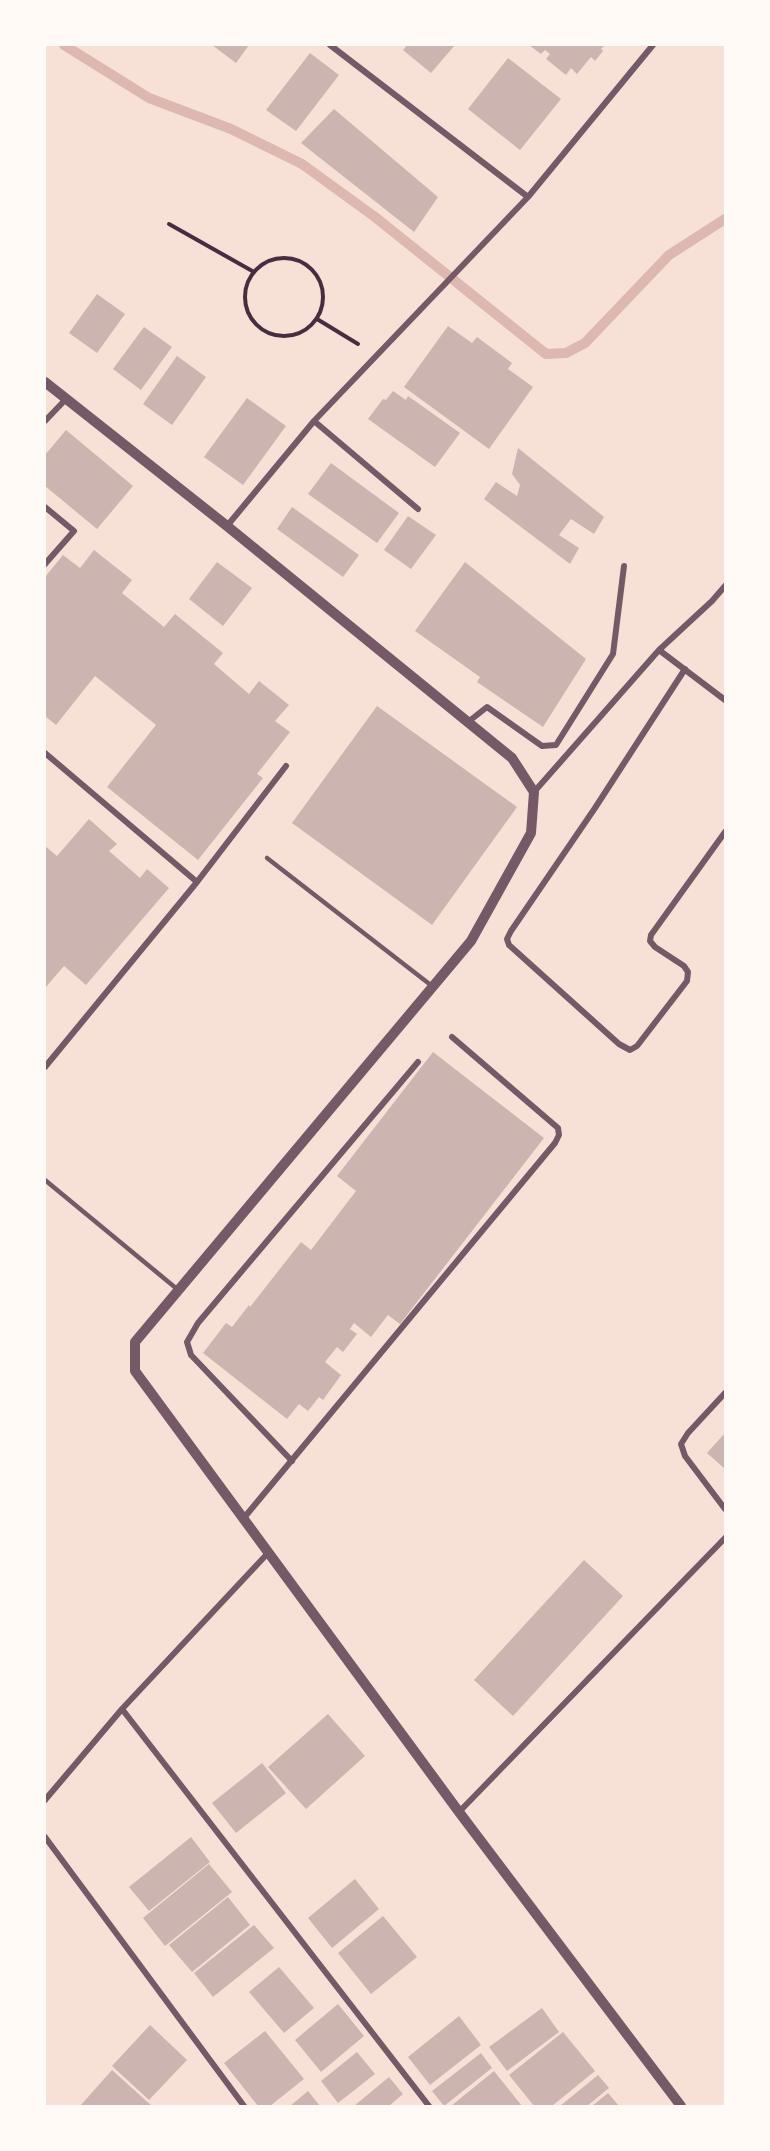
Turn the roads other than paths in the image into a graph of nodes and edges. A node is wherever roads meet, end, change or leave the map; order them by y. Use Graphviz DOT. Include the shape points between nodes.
graph roads {
  1 [pos="330,45"];
  2 [pos="653,45"];
  3 [pos="528,197"];
  4 [pos="45,382"];
  5 [pos="66,399"];
  6 [pos="45,421"];
  7 [pos="314,421"];
  8 [pos="45,507"];
  9 [pos="418,509"];
  10 [pos="227,526"];
  11 [pos="45,564"];
  12 [pos="624,566"];
  13 [pos="724,588"];
  14 [pos="659,650"];
  15 [pos="685,669"];
  16 [pos="725,700"];
  17 [pos="468,722"];
  18 [pos="45,753"];
  19 [pos="286,766"];
  20 [pos="534,792"];
  21 [pos="725,832"];
  22 [pos="267,858"];
  23 [pos="197,882"];
  24 [pos="434,988"];
  25 [pos="452,1037"];
  26 [pos="418,1062"];
  27 [pos="45,1067"];
  28 [pos="45,1180"];
  29 [pos="178,1290"];
  30 [pos="725,1394"];
  31 [pos="292,1461"];
  32 [pos="725,1509"];
  33 [pos="243,1519"];
  34 [pos="725,1538"];
  35 [pos="268,1552"];
  36 [pos="122,1708"];
  37 [pos="45,1800"];
  38 [pos="459,1812"];
  39 [pos="45,1837"];
  40 [pos="244,2106"];
  41 [pos="429,2106"];
  42 [pos="681,2106"];
  1 -- 3 [label="street"];
  2 -- 3 [label="street"];
  3 -- 7 [label="street"];
  4 -- 5 [label="street"];
  5 -- 6 [label="street"];
  5 -- 10 [label="street"];
  7 -- 9 [label="street"];
  7 -- 10 [label="street"];
  8 -- 11 [label="street" via="74,531"];
  10 -- 17 [label="street"];
  12 -- 17 [label="street" via="613,654 556,745 542,746 487,707"];
  13 -- 14 [label="street"];
  14 -- 15 [label="street"];
  14 -- 20 [label="street"];
  15 -- 16 [label="street"];
  15 -- 21 [label="street" via="511,931 509,945 619,1044 630,1050 638,1046 687,981 684,966 655,947 651,935"];
  17 -- 20 [label="street" via="512,758"];
  18 -- 23 [label="street"];
  19 -- 23 [label="street"];
  20 -- 24 [label="street" via="531,833 471,941"];
  22 -- 24 [label="lane"];
  23 -- 27 [label="street"];
  24 -- 29 [label="street"];
  25 -- 31 [label="street" via="558,1128 559,1135"];
  26 -- 31 [label="street" via="198,1323 187,1342 192,1355"];
  28 -- 29 [label="lane"];
  29 -- 33 [label="street" via="135,1342 135,1371"];
  30 -- 32 [label="street" via="681,1444 685,1456"];
  31 -- 33 [label="street"];
  33 -- 35 [label="street"];
  34 -- 38 [label="street"];
  35 -- 36 [label="street"];
  35 -- 38 [label="street"];
  36 -- 37 [label="street"];
  36 -- 41 [label="street"];
  38 -- 42 [label="street"];
  39 -- 40 [label="street"];
}
